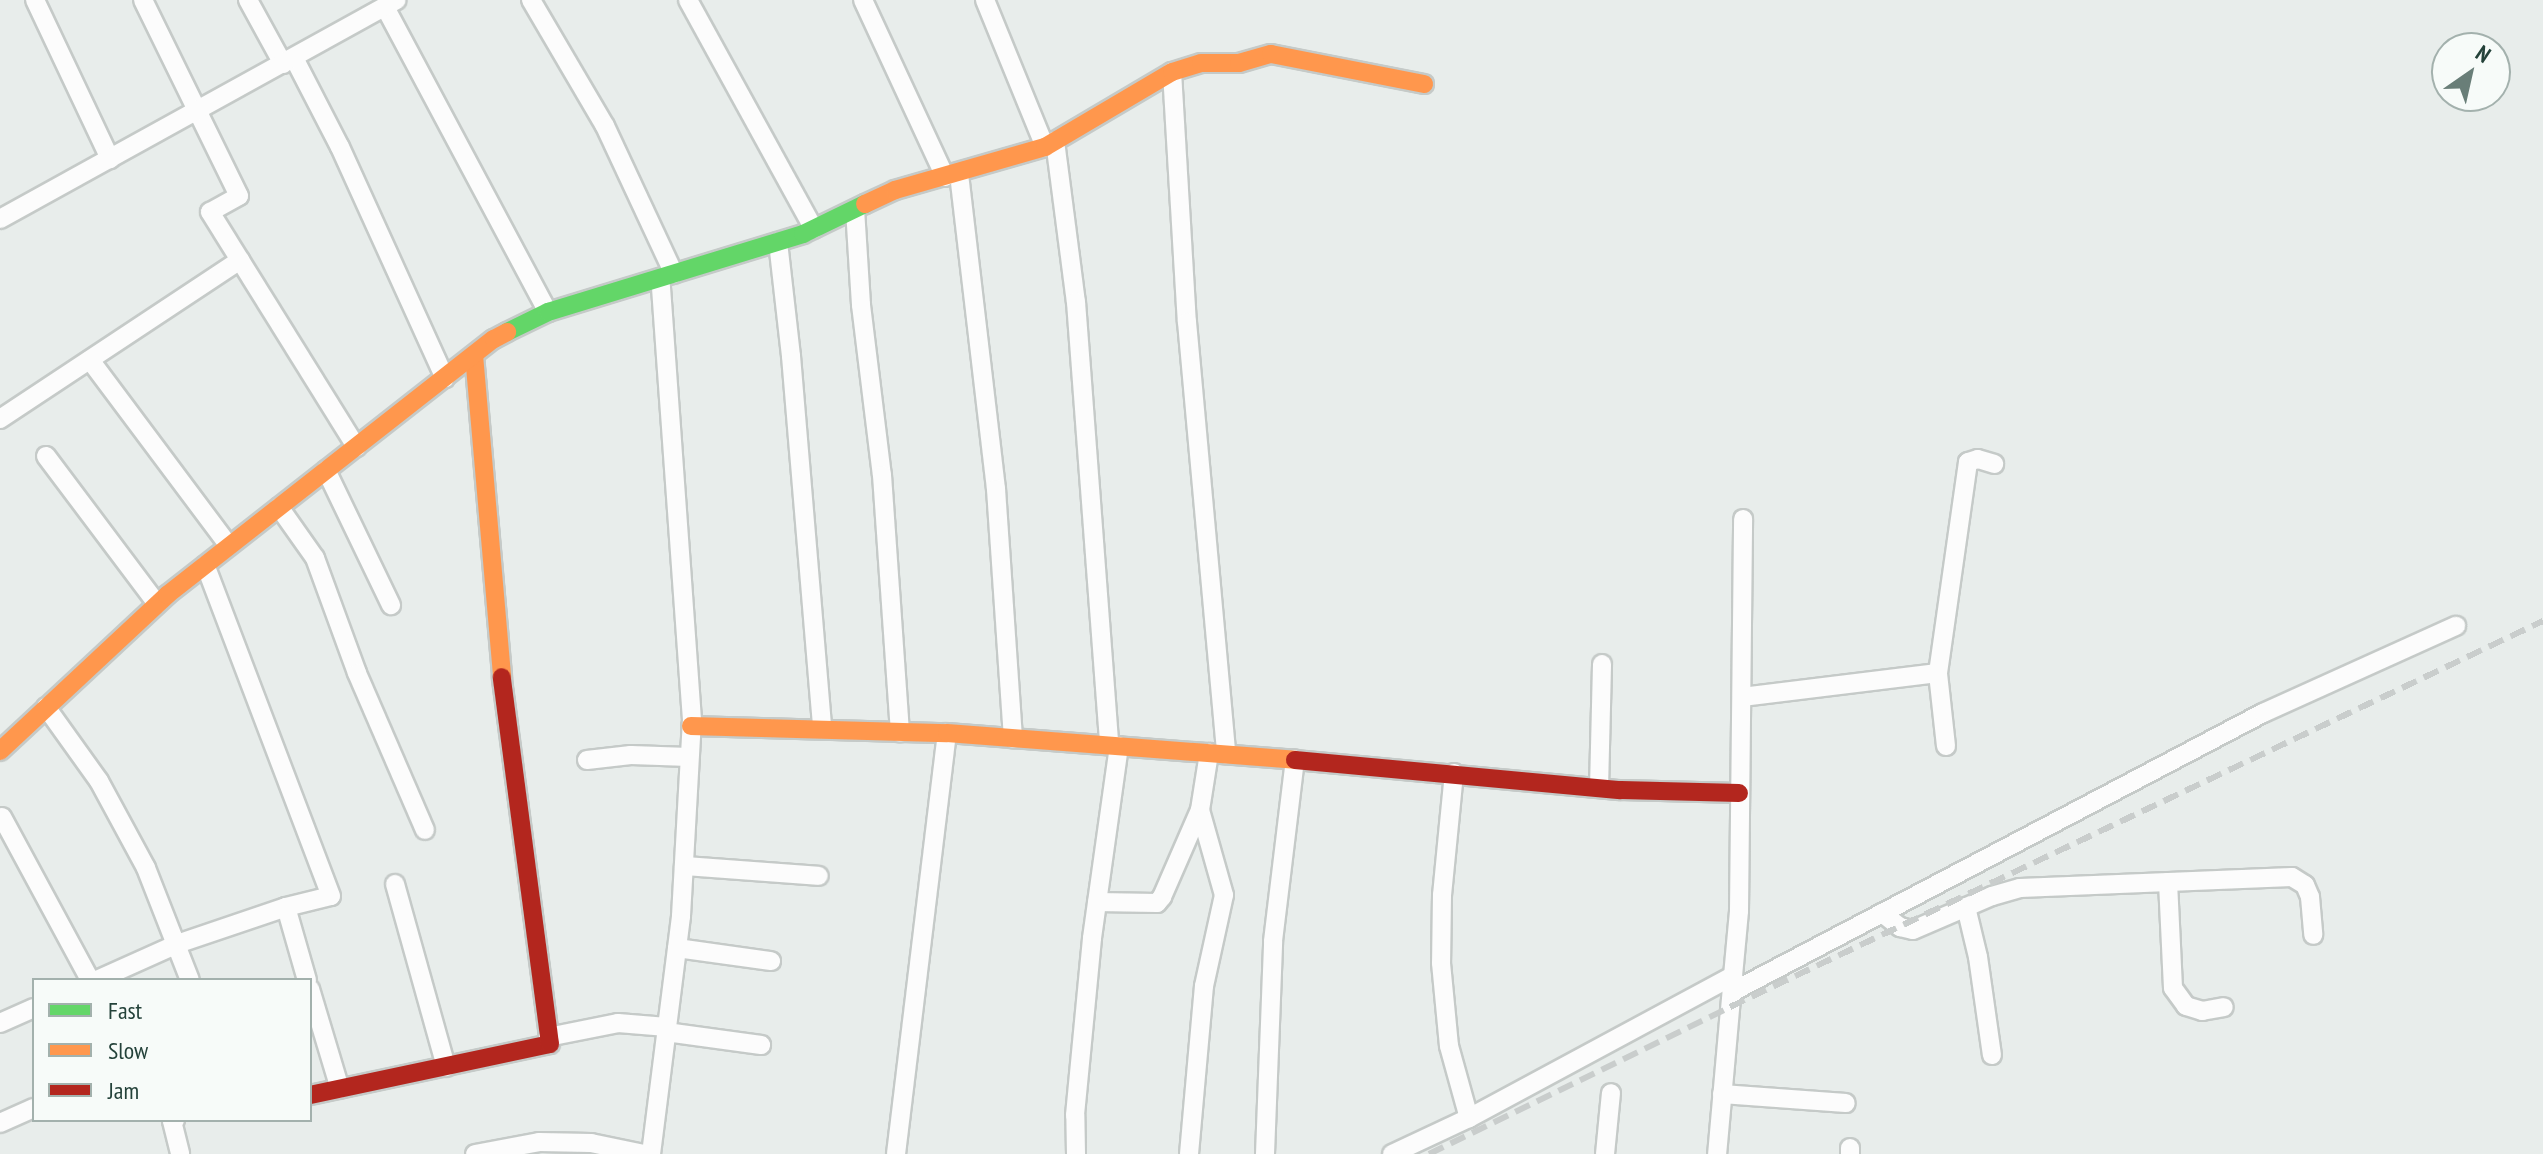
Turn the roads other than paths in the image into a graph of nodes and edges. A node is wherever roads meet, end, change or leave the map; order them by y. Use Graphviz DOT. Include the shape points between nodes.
graph roads {
  1 [pos="35,0"];
  2 [pos="143,0"];
  3 [pos="248,0"];
  4 [pos="531,0"];
  5 [pos="688,0"];
  6 [pos="863,0"];
  7 [pos="985,0"];
  8 [pos="380,5"];
  9 [pos="288,61"];
  10 [pos="1172,72"];
  11 [pos="1424,84"];
  12 [pos="198,110"];
  13 [pos="1050,144"];
  14 [pos="110,159"];
  15 [pos="952,175"];
  16 [pos="855,209"];
  17 [pos="0,219"];
  18 [pos="814,229"];
  19 [pos="778,242"];
  20 [pos="240,260"];
  21 [pos="667,276"];
  22 [pos="548,312"];
  23 [pos="474,355"];
  24 [pos="90,360"];
  25 [pos="445,378"];
  26 [pos="0,419"];
  27 [pos="356,447"];
  28 [pos="46,456"];
  29 [pos="1994,464"];
  30 [pos="326,470"];
  31 [pos="279,507"];
  32 [pos="1743,519"];
  33 [pos="229,546"];
  34 [pos="205,565"];
  35 [pos="157,604"];
  36 [pos="391,605"];
  37 [pos="2456,626"];
  38 [pos="1602,664"];
  39 [pos="1938,673"];
  40 [pos="1742,697"];
  41 [pos="46,707"];
  42 [pos="691,726"];
  43 [pos="822,728"];
  44 [pos="900,732"];
  45 [pos="947,733"];
  46 [pos="1013,738"];
  47 [pos="1114,746"];
  48 [pos="1946,746"];
  49 [pos="0,751"];
  50 [pos="1218,753"];
  51 [pos="689,757"];
  52 [pos="1295,759"];
  53 [pos="587,760"];
  54 [pos="1454,773"];
  55 [pos="1599,788"];
  56 [pos="1739,793"];
  57 [pos="1200,810"];
  58 [pos="2,817"];
  59 [pos="425,830"];
  60 [pos="684,866"];
  61 [pos="819,876"];
  62 [pos="2168,882"];
  63 [pos="395,884"];
  64 [pos="1097,902"];
  65 [pos="286,907"];
  66 [pos="1966,907"];
  67 [pos="1882,913"];
  68 [pos="2313,935"];
  69 [pos="177,944"];
  70 [pos="677,948"];
  71 [pos="771,961"];
  72 [pos="89,978"];
  73 [pos="101,978"];
  74 [pos="189,978"];
  75 [pos="306,978"];
  76 [pos="1732,984"];
  77 [pos="312,996"];
  78 [pos="2224,1007"];
  79 [pos="32,1009"];
  80 [pos="0,1023"];
  81 [pos="666,1030"];
  82 [pos="548,1037"];
  83 [pos="761,1045"];
  84 [pos="1992,1055"];
  85 [pos="446,1067"];
  86 [pos="340,1089"];
  87 [pos="1611,1093"];
  88 [pos="1722,1094"];
  89 [pos="312,1095"];
  90 [pos="1846,1103"];
  91 [pos="32,1109"];
  92 [pos="1469,1118"];
  93 [pos="172,1122"];
  94 [pos="0,1123"];
  95 [pos="180,1154"];
  96 [pos="475,1154"];
  97 [pos="643,1154"];
  98 [pos="651,1154"];
  99 [pos="896,1154"];
  100 [pos="1076,1154"];
  101 [pos="1189,1154"];
  102 [pos="1265,1154"];
  103 [pos="1392,1154"];
  104 [pos="1605,1154"];
  105 [pos="1717,1154"];
  1 -- 14 [label="street"];
  2 -- 12 [label="street"];
  3 -- 9 [label="street"];
  4 -- 21 [label="street" via="605,126"];
  5 -- 18 [label="street"];
  6 -- 15 [label="street"];
  7 -- 13 [label="street"];
  8 -- 9 [label="street"];
  8 -- 22 [label="street"];
  9 -- 12 [label="street"];
  9 -- 25 [label="street" via="340,147"];
  10 -- 11 [label="street" via="1271,54"];
  10 -- 13 [label="street"];
  10 -- 50 [label="street"];
  12 -- 14 [label="street"];
  12 -- 20 [label="street" via="239,196 210,212"];
  13 -- 15 [label="street"];
  13 -- 47 [label="street" via="1076,302"];
  14 -- 17 [label="street"];
  15 -- 16 [label="street" via="895,190"];
  15 -- 46 [label="street" via="996,489"];
  16 -- 18 [label="street"];
  16 -- 44 [label="street" via="882,475"];
  18 -- 19 [label="street"];
  19 -- 21 [label="street"];
  19 -- 43 [label="street"];
  20 -- 24 [label="street"];
  20 -- 27 [label="street"];
  21 -- 22 [label="street"];
  21 -- 42 [label="street"];
  22 -- 23 [label="street"];
  23 -- 25 [label="street"];
  23 -- 82 [label="street" via="498,636"];
  24 -- 26 [label="street"];
  24 -- 33 [label="street"];
  25 -- 27 [label="street"];
  27 -- 30 [label="street"];
  28 -- 35 [label="street"];
  29 -- 39 [label="street" via="1968,462"];
  30 -- 31 [label="street"];
  30 -- 36 [label="street"];
  31 -- 33 [label="street"];
  31 -- 59 [label="street" via="315,558 357,673"];
  32 -- 40 [label="street"];
  33 -- 34 [label="street"];
  34 -- 35 [label="street"];
  34 -- 65 [label="street" via="331,896"];
  35 -- 41 [label="street"];
  37 -- 67 [label="street" via="2263,713"];
  38 -- 55 [label="street"];
  39 -- 40 [label="street"];
  39 -- 48 [label="street"];
  40 -- 56 [label="street"];
  41 -- 49 [label="street"];
  41 -- 69 [label="street" via="99,781 146,868"];
  42 -- 43 [label="street"];
  42 -- 51 [label="street"];
  43 -- 44 [label="street"];
  44 -- 45 [label="street"];
  45 -- 46 [label="street"];
  45 -- 99 [label="street"];
  46 -- 47 [label="street"];
  47 -- 50 [label="street"];
  47 -- 64 [label="street"];
  50 -- 52 [label="street"];
  50 -- 57 [label="street"];
  51 -- 53 [label="street"];
  51 -- 60 [label="street"];
  52 -- 54 [label="street"];
  52 -- 102 [label="street" via="1273,941"];
  54 -- 55 [label="street"];
  54 -- 92 [label="street" via="1441,963 1449,1046"];
  55 -- 56 [label="street"];
  56 -- 76 [label="street" via="1739,911"];
  57 -- 64 [label="street" via="1157,903"];
  57 -- 101 [label="street" via="1224,895 1204,986"];
  58 -- 72 [label="street"];
  60 -- 61 [label="street"];
  60 -- 70 [label="street"];
  62 -- 66 [label="street" via="2020,888"];
  62 -- 68 [label="street" via="2292,877 2305,885 2310,897"];
  62 -- 78 [label="street" via="2173,988 2186,1006 2202,1011"];
  63 -- 85 [label="street"];
  64 -- 100 [label="street" via="1075,1115"];
  65 -- 69 [label="street"];
  65 -- 75 [label="street"];
  66 -- 67 [label="street" via="1913,930"];
  66 -- 84 [label="street"];
  67 -- 76 [label="street"];
  69 -- 73 [label="street"];
  69 -- 74 [label="street"];
  70 -- 71 [label="street"];
  70 -- 81 [label="street"];
  76 -- 88 [label="street"];
  76 -- 92 [label="street"];
  77 -- 86 [label="street"];
  79 -- 80 [label="street"];
  81 -- 82 [label="street" via="618,1023"];
  81 -- 83 [label="street"];
  81 -- 98 [label="street"];
  82 -- 85 [label="street" via="550,1044"];
  85 -- 86 [label="street"];
  86 -- 89 [label="street"];
  87 -- 104 [label="street"];
  88 -- 90 [label="street"];
  88 -- 105 [label="street"];
  91 -- 94 [label="street"];
  92 -- 103 [label="street"];
  93 -- 95 [label="street"];
  96 -- 97 [label="street" via="539,1142 591,1143"];
}
